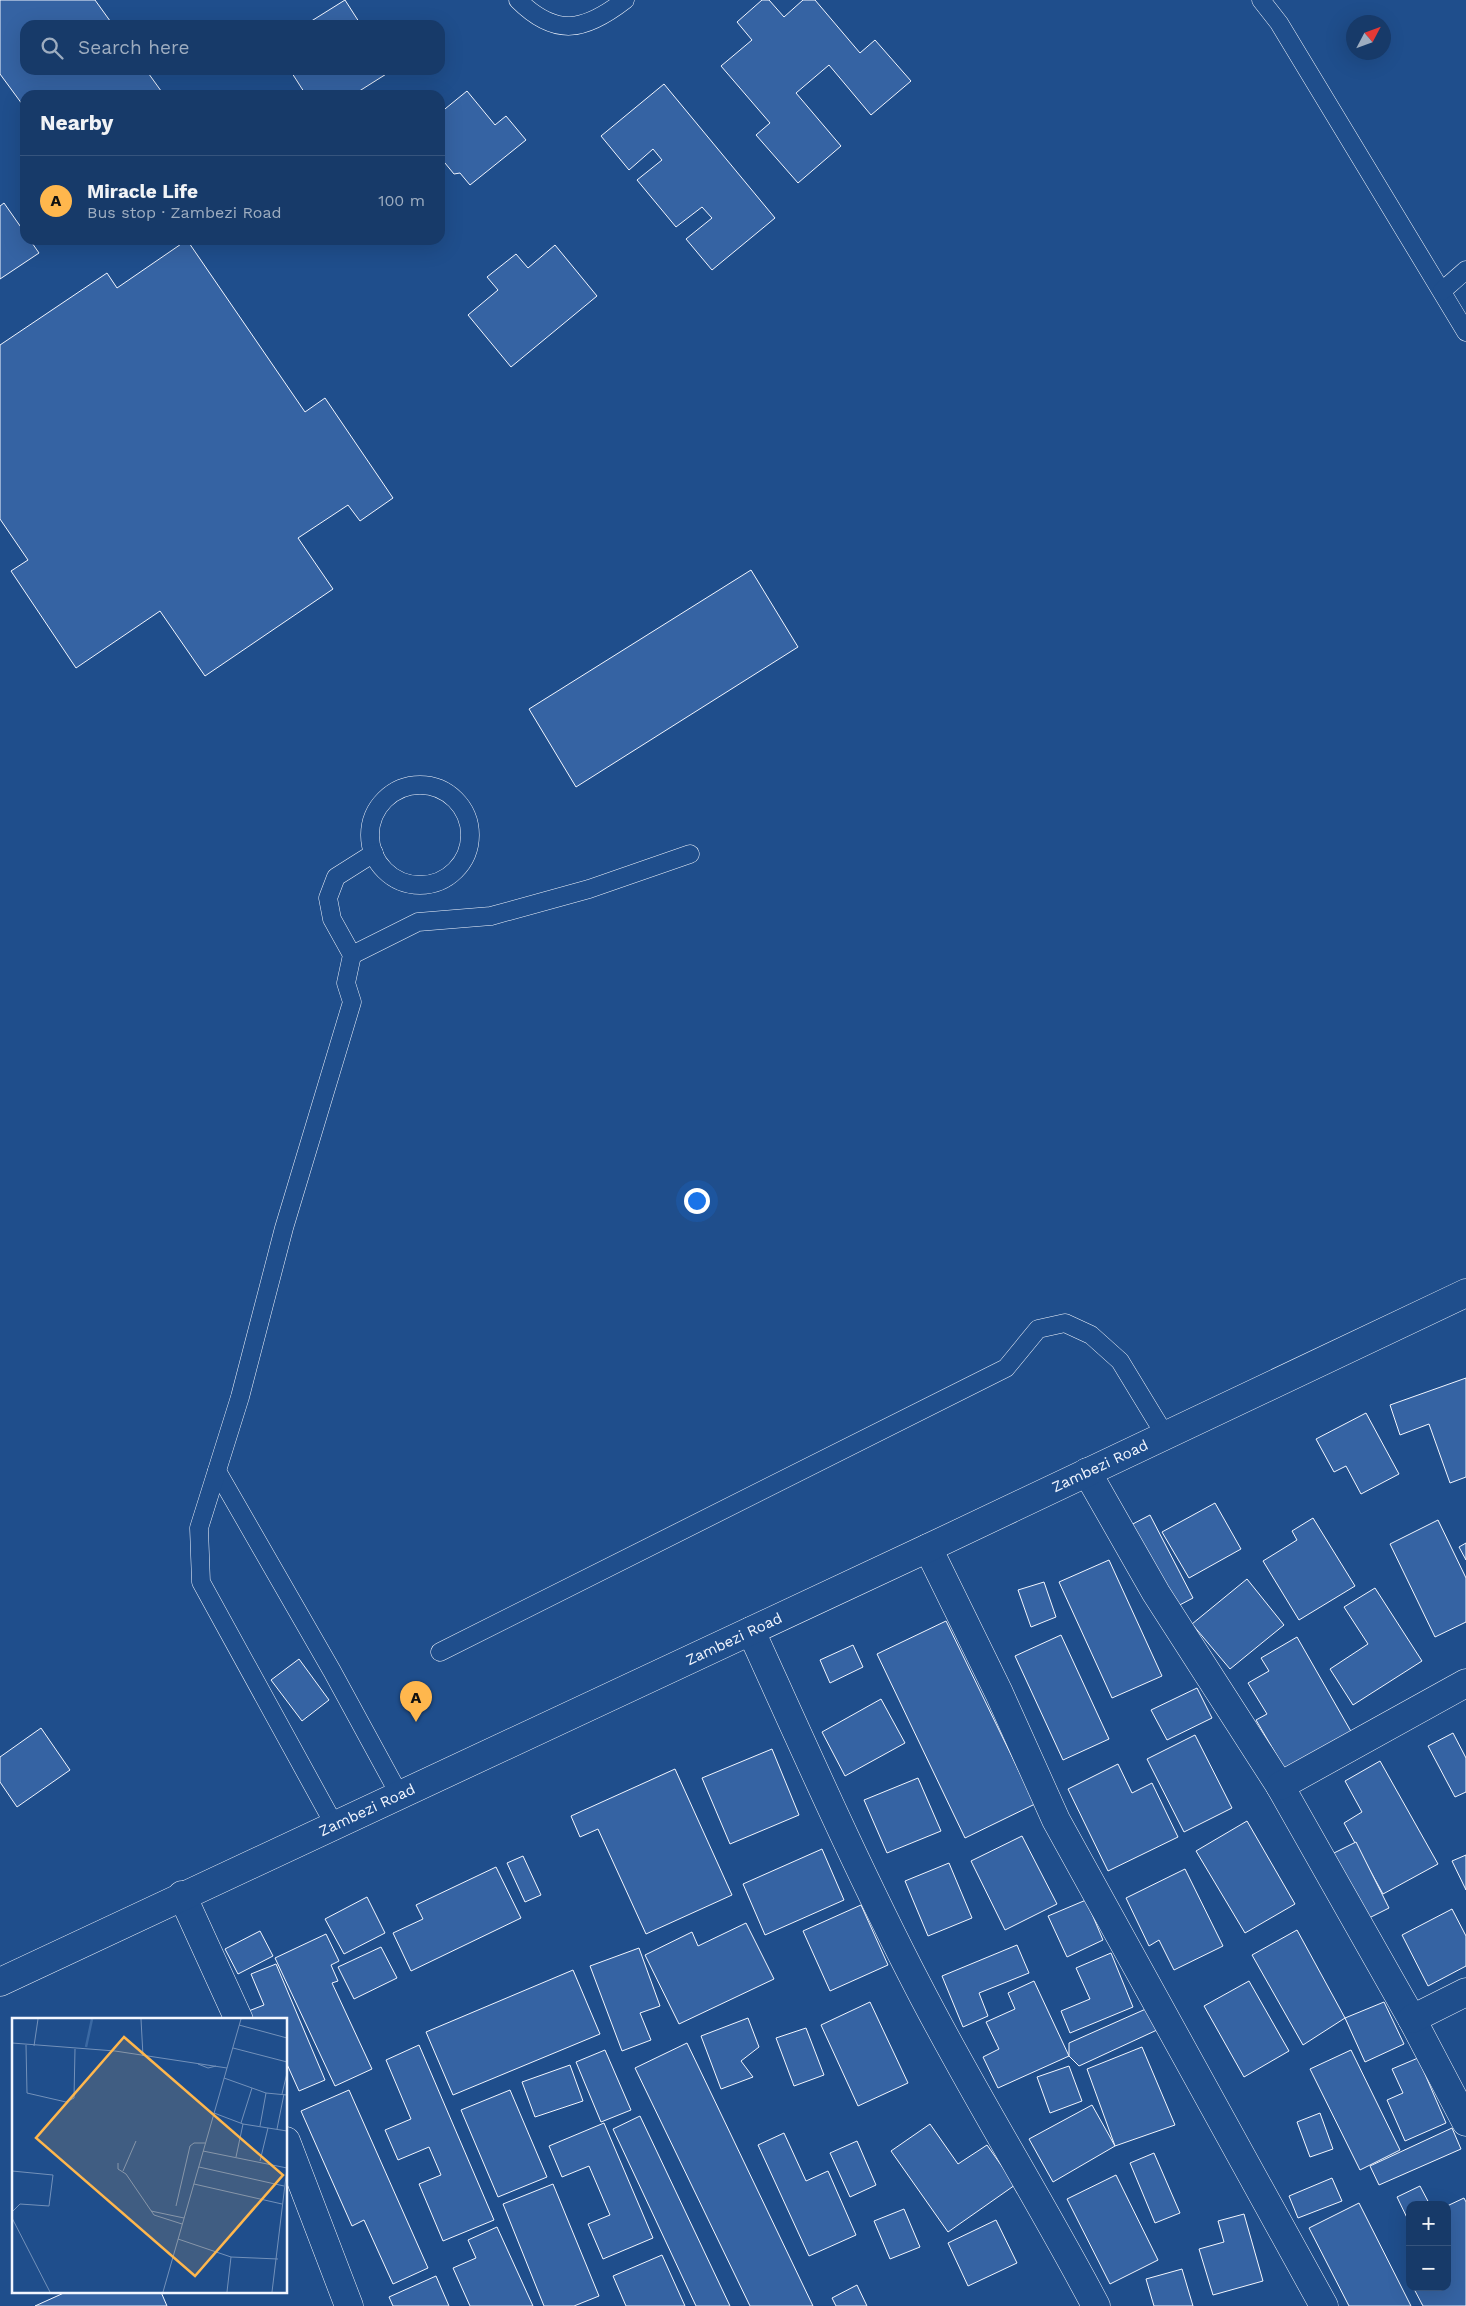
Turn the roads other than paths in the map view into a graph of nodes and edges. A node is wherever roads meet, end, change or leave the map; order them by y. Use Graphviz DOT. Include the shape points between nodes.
graph roads {
  1 [pos="518,0"];
  2 [pos="625,0"];
  3 [pos="1261,0"];
  4 [pos="1466,270"];
  5 [pos="1442,291"];
  6 [pos="1466,332"];
  7 [pos="374,853"];
  8 [pos="690,854"];
  9 [pos="352,955"];
  10 [pos="1466,1293"];
  11 [pos="1165,1435"];
  12 [pos="217,1471"];
  13 [pos="1087,1472"];
  14 [pos="928,1548"];
  15 [pos="751,1631"];
  16 [pos="440,1652"];
  17 [pos="1466,1684"];
  18 [pos="1280,1786"];
  19 [pos="399,1794"];
  20 [pos="335,1826"];
  21 [pos="182,1895"];
  22 [pos="0,1982"];
  23 [pos="1466,1992"];
  24 [pos="238,2018"];
  25 [pos="1412,2019"];
  26 [pos="1466,2122"];
  27 [pos="288,2146"];
  28 [pos="349,2306"];
  29 [pos="1096,2306"];
  30 [pos="1324,2306"];
  1 -- 2 [label="lane" via="529,11 553,25 578,26 600,18"];
  3 -- 5 [label="lane" via="1279,23"];
  4 -- 5 [label="lane"];
  5 -- 6 [label="lane"];
  7 -- 7 [label="lane" via="369,842 371,823 380,805 395,792 413,785 432,786 450,794 463,808 469,823 470,839 456,868 443,878 428,884 398,881 385,872"];
  7 -- 9 [label="lane" via="336,877 328,898 332,919"];
  8 -- 9 [label="lane" via="589,889 491,916 418,922"];
  9 -- 12 [label="lane" via="346,984 352,1002 284,1228 240,1397"];
  10 -- 11 [label="street, Zambezi Road"];
  11 -- 13 [label="street, Zambezi Road"];
  11 -- 16 [label="lane" via="1120,1360 1091,1335 1066,1323 1038,1330 1006,1368"];
  12 -- 19 [label="lane"];
  12 -- 20 [label="lane" via="200,1528 201,1582"];
  13 -- 14 [label="street, Zambezi Road"];
  13 -- 18 [label="street" via="1156,1593"];
  14 -- 15 [label="street, Zambezi Road"];
  14 -- 30 [label="street" via="999,1693 1056,1820"];
  15 -- 19 [label="street, Zambezi Road"];
  15 -- 29 [label="street" via="819,1782 918,1986"];
  17 -- 18 [label="street"];
  18 -- 25 [label="street"];
  19 -- 20 [label="street, Zambezi Road"];
  20 -- 21 [label="street, Zambezi Road"];
  21 -- 22 [label="street, Zambezi Road"];
  21 -- 24 [label="street"];
  23 -- 25 [label="street"];
  25 -- 26 [label="street"];
  27 -- 28 [label="street"];
}
